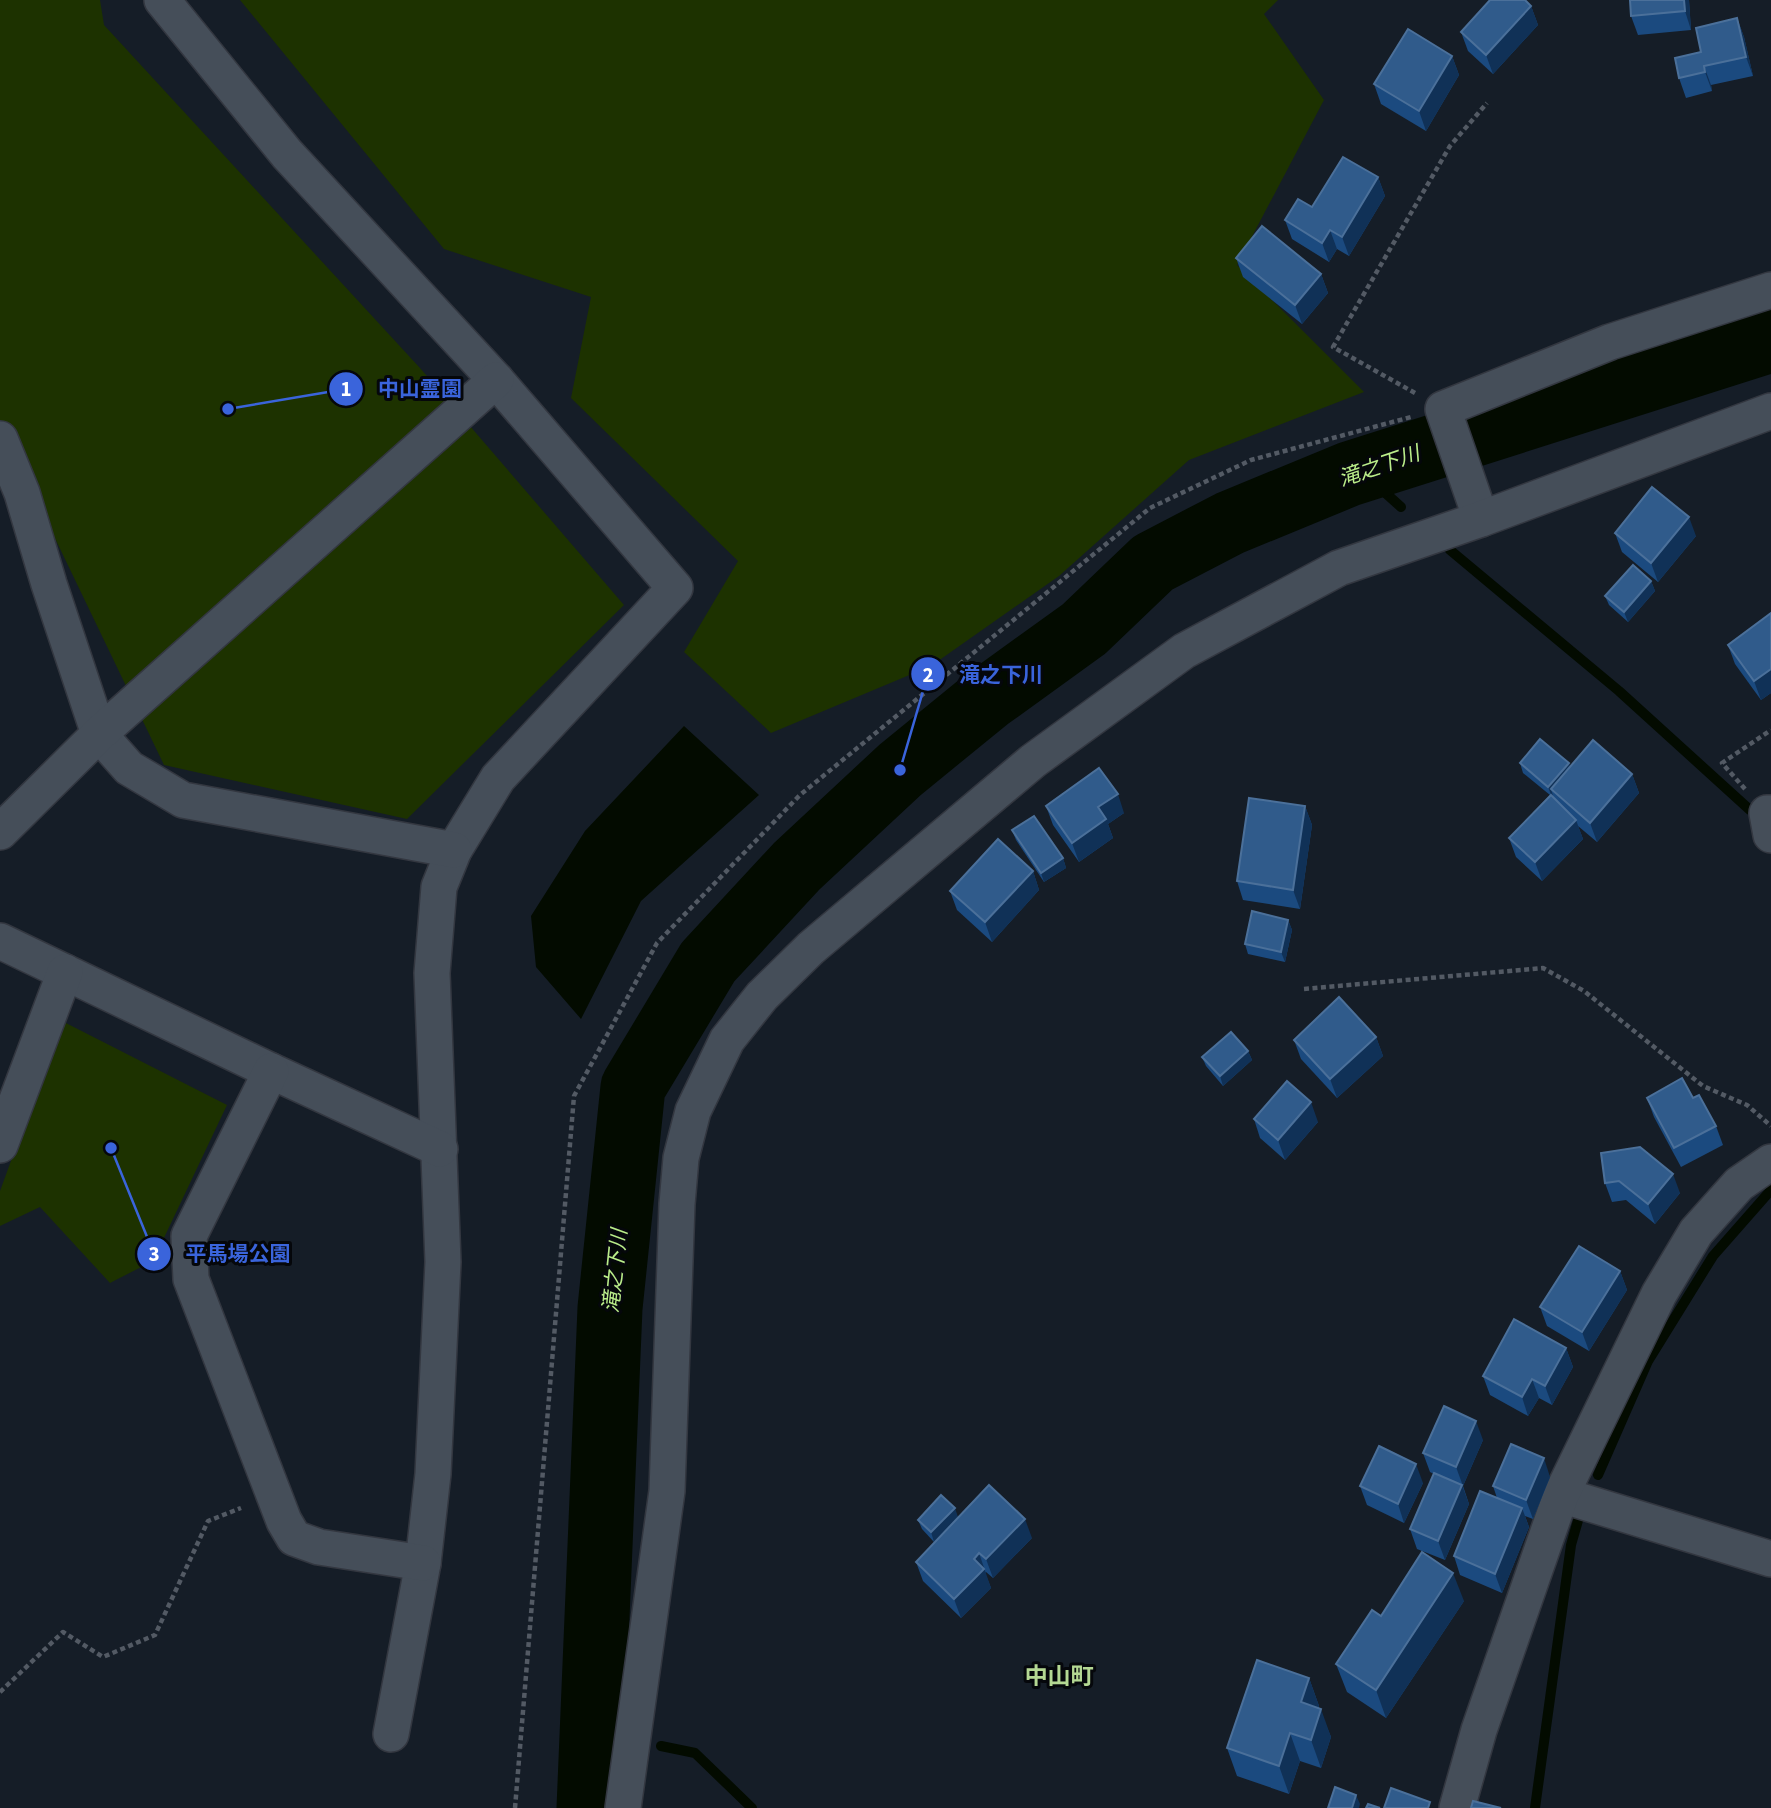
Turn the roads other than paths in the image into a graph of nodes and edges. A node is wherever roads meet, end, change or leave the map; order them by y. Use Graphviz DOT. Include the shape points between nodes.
graph roads {
  1 [pos="162,0"];
  2 [pos="1771,290"];
  3 [pos="496,380"];
  4 [pos="1771,411"];
  5 [pos="0,439"];
  6 [pos="1478,510"];
  7 [pos="99,734"];
  8 [pos="0,832"];
  9 [pos="454,850"];
  10 [pos="0,941"];
  11 [pos="65,972"];
  12 [pos="271,1071"];
  13 [pos="0,1145"];
  14 [pos="440,1149"];
  15 [pos="1771,1162"];
  16 [pos="1561,1495"];
  17 [pos="1771,1559"];
  18 [pos="423,1563"];
  19 [pos="391,1734"];
  20 [pos="623,1808"];
  21 [pos="1457,1808"];
  1 -- 3 [label="street" via="287,154"];
  2 -- 6 [label="street" via="1610,342 1445,415"];
  3 -- 7 [label="street"];
  3 -- 9 [label="street" via="675,589 498,778"];
  4 -- 6 [label="street"];
  5 -- 7 [label="street" via="22,493"];
  6 -- 20 [label="street" via="1339,568 1184,651 1033,761 869,897 762,996 727,1040 693,1111 681,1158 667,1491"];
  7 -- 8 [label="street"];
  7 -- 9 [label="street" via="129,768 183,800"];
  9 -- 14 [label="street" via="439,887 432,973"];
  10 -- 11 [label="street"];
  11 -- 12 [label="street"];
  11 -- 13 [label="street"];
  12 -- 14 [label="street"];
  12 -- 18 [label="street" via="189,1236 191,1279 295,1538 319,1547"];
  14 -- 18 [label="street" via="443,1262 433,1474"];
  15 -- 16 [label="street" via="1739,1184 1696,1232 1659,1294"];
  16 -- 17 [label="street"];
  16 -- 21 [label="street" via="1479,1730"];
  18 -- 19 [label="street"];
}
